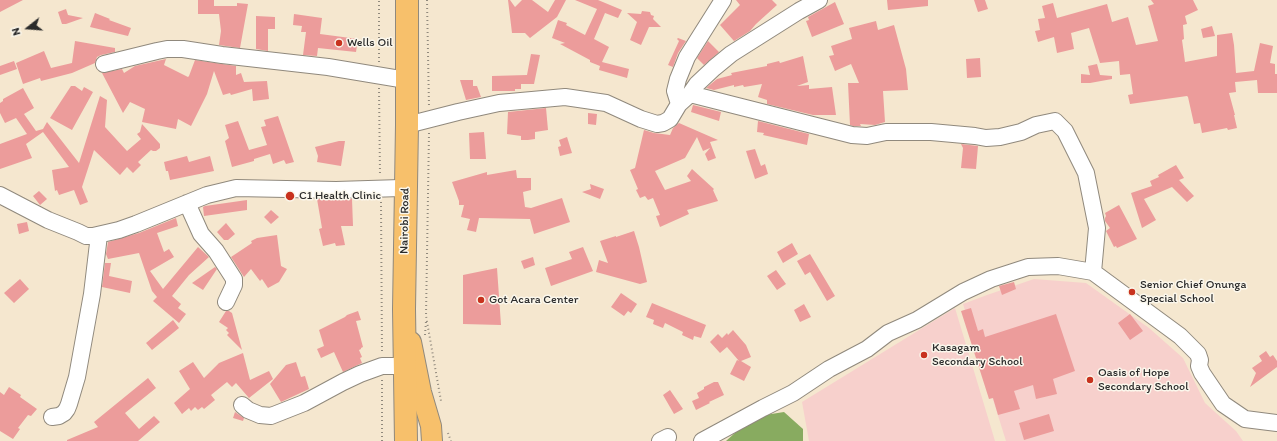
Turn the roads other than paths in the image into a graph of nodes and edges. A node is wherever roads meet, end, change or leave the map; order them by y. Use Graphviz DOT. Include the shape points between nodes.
graph roads {
  1 [pos="401,0"];
  2 [pos="407,0"];
  3 [pos="723,0"];
  4 [pos="819,0"];
  5 [pos="104,64"];
  6 [pos="400,79"];
  7 [pos="690,94"];
  8 [pos="679,104"];
  9 [pos="407,125"];
  10 [pos="391,188"];
  11 [pos="0,195"];
  12 [pos="187,203"];
  13 [pos="99,235"];
  14 [pos="1093,272"];
  15 [pos="226,302"];
  16 [pos="404,308"];
  17 [pos="390,366"];
  18 [pos="242,406"];
  19 [pos="52,417"];
  20 [pos="1277,423"];
  21 [pos="436,434"];
  22 [pos="399,441"];
  23 [pos="406,441"];
  24 [pos="702,441"];
  1 -- 6 [label="highway, Nairobi Road"];
  2 -- 9 [label="highway, Nairobi Road"];
  3 -- 8 [label="street" via="687,57 678,78 675,91"];
  4 -- 7 [label="street" via="731,54 697,84"];
  5 -- 6 [label="street" via="167,49 183,49 328,67"];
  6 -- 10 [label="highway, Nairobi Road"];
  7 -- 8 [label="street"];
  7 -- 14 [label="street" via="852,135 931,132 986,138 1021,132 1036,125 1055,121 1065,131 1086,174 1097,228"];
  8 -- 9 [label="street" via="670,119 657,124 606,103 565,97 499,103"];
  9 -- 16 [label="highway, Nairobi Road"];
  10 -- 12 [label="street" via="236,188 219,191"];
  10 -- 17 [label="highway, Nairobi Road"];
  11 -- 13 [label="street" via="48,220 90,236"];
  12 -- 13 [label="street" via="136,224"];
  12 -- 15 [label="street" via="201,234 216,251 234,279"];
  13 -- 19 [label="street" via="92,294 77,377 64,413"];
  14 -- 20 [label="street" via="1180,336 1198,354 1202,373 1223,404 1245,419"];
  14 -- 24 [label="street" via="1058,266 1028,267 991,279 917,320 888,332 867,349 829,369 794,393"];
  16 -- 21 [label="main road" via="421,392"];
  16 -- 23 [label="highway, Nairobi Road"];
  17 -- 18 [label="street" via="343,382 304,403 271,416 260,415"];
  17 -- 22 [label="highway, Nairobi Road"];
}
